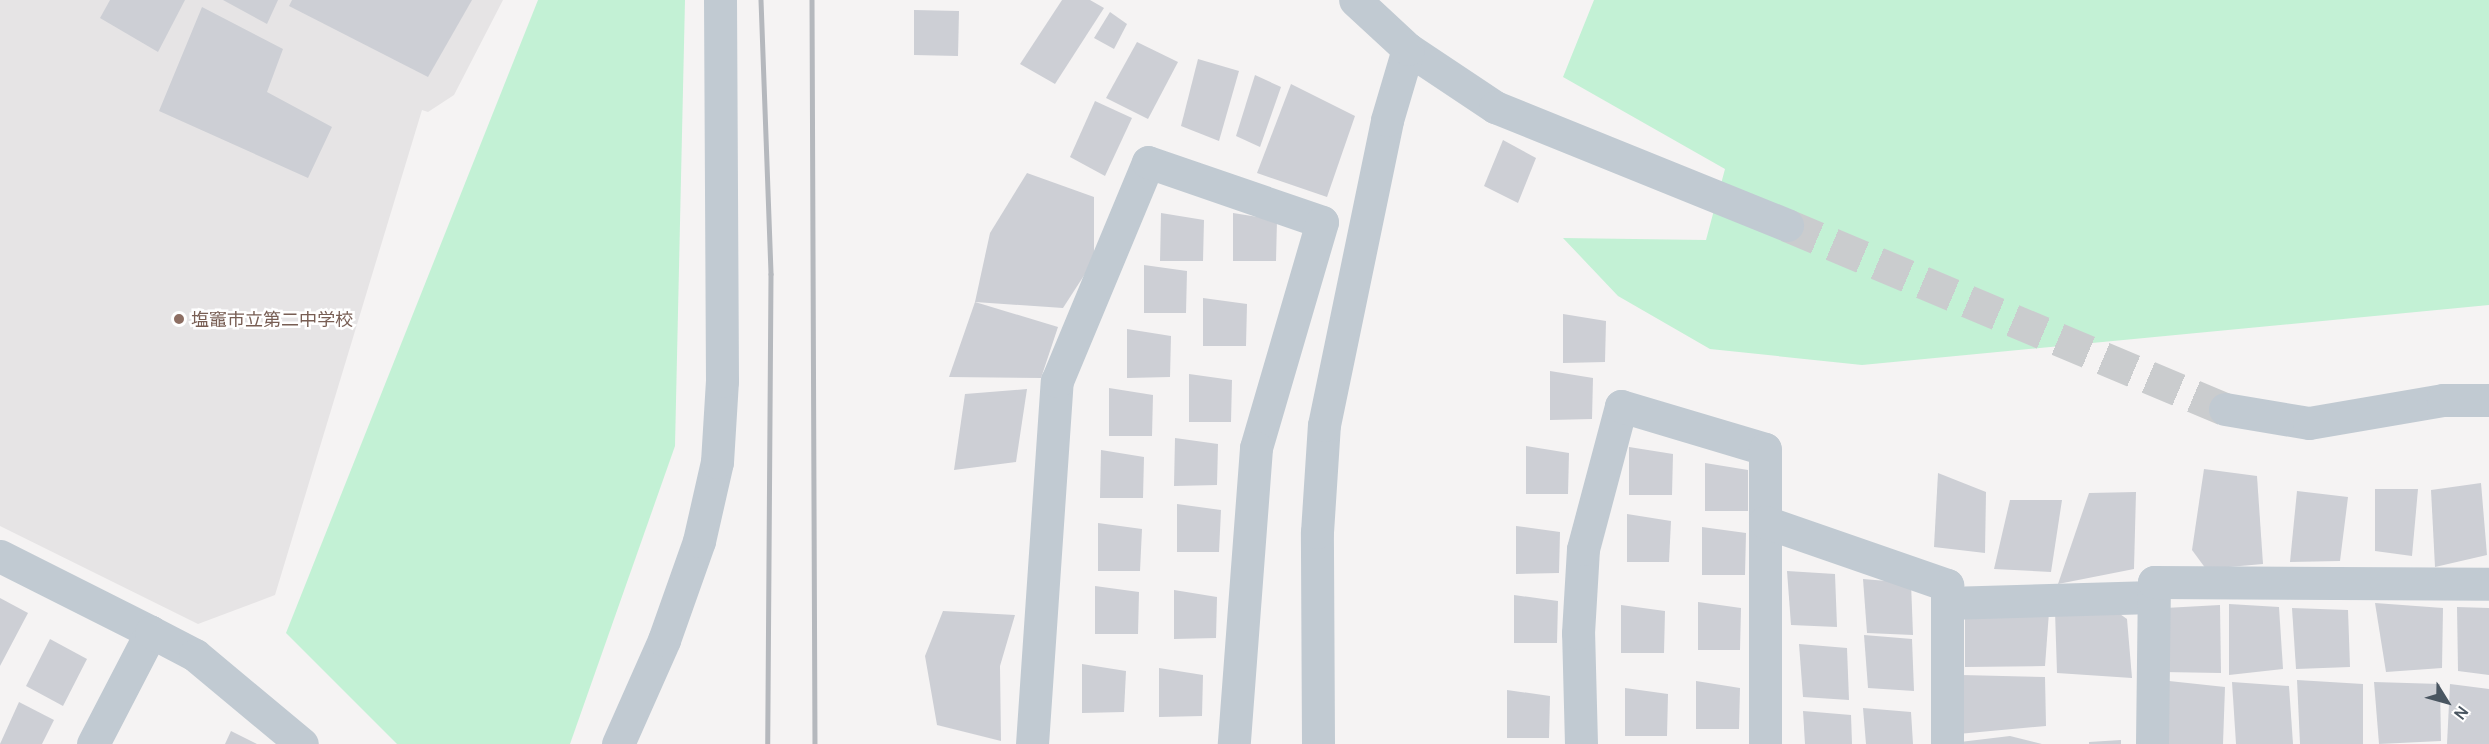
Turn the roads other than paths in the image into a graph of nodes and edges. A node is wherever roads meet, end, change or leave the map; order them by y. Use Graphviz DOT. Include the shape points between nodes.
graph roads {
  1 [pos="720,0"];
  2 [pos="1355,0"];
  3 [pos="1408,49"];
  4 [pos="1787,225"];
  5 [pos="2489,400"];
  6 [pos="2225,409"];
  7 [pos="1765,522"];
  8 [pos="0,556"];
  9 [pos="2489,584"];
  10 [pos="2153,597"];
  11 [pos="1947,603"];
  12 [pos="151,632"];
  13 [pos="93,744"];
  14 [pos="302,744"];
  15 [pos="618,744"];
  16 [pos="1032,744"];
  17 [pos="1233,744"];
  18 [pos="1318,744"];
  19 [pos="1581,744"];
  20 [pos="1765,744"];
  21 [pos="1947,744"];
  22 [pos="2152,744"];
  1 -- 15 [label="street" via="722,381 717,462 699,541 664,640"];
  2 -- 3 [label="street"];
  3 -- 4 [label="street" via="1495,107"];
  3 -- 18 [label="street" via="1387,120 1324,425 1317,532"];
  5 -- 6 [label="street" via="2443,400 2309,423"];
  7 -- 11 [label="street" via="1947,585"];
  7 -- 19 [label="street" via="1765,449 1621,406 1583,549 1578,633"];
  7 -- 20 [label="street"];
  8 -- 12 [label="street"];
  9 -- 10 [label="street" via="2154,582"];
  10 -- 11 [label="street"];
  10 -- 22 [label="street"];
  11 -- 21 [label="street"];
  12 -- 13 [label="street"];
  12 -- 14 [label="street" via="195,655"];
  16 -- 17 [label="street" via="1057,381 1148,162 1323,222 1256,448"];
}
